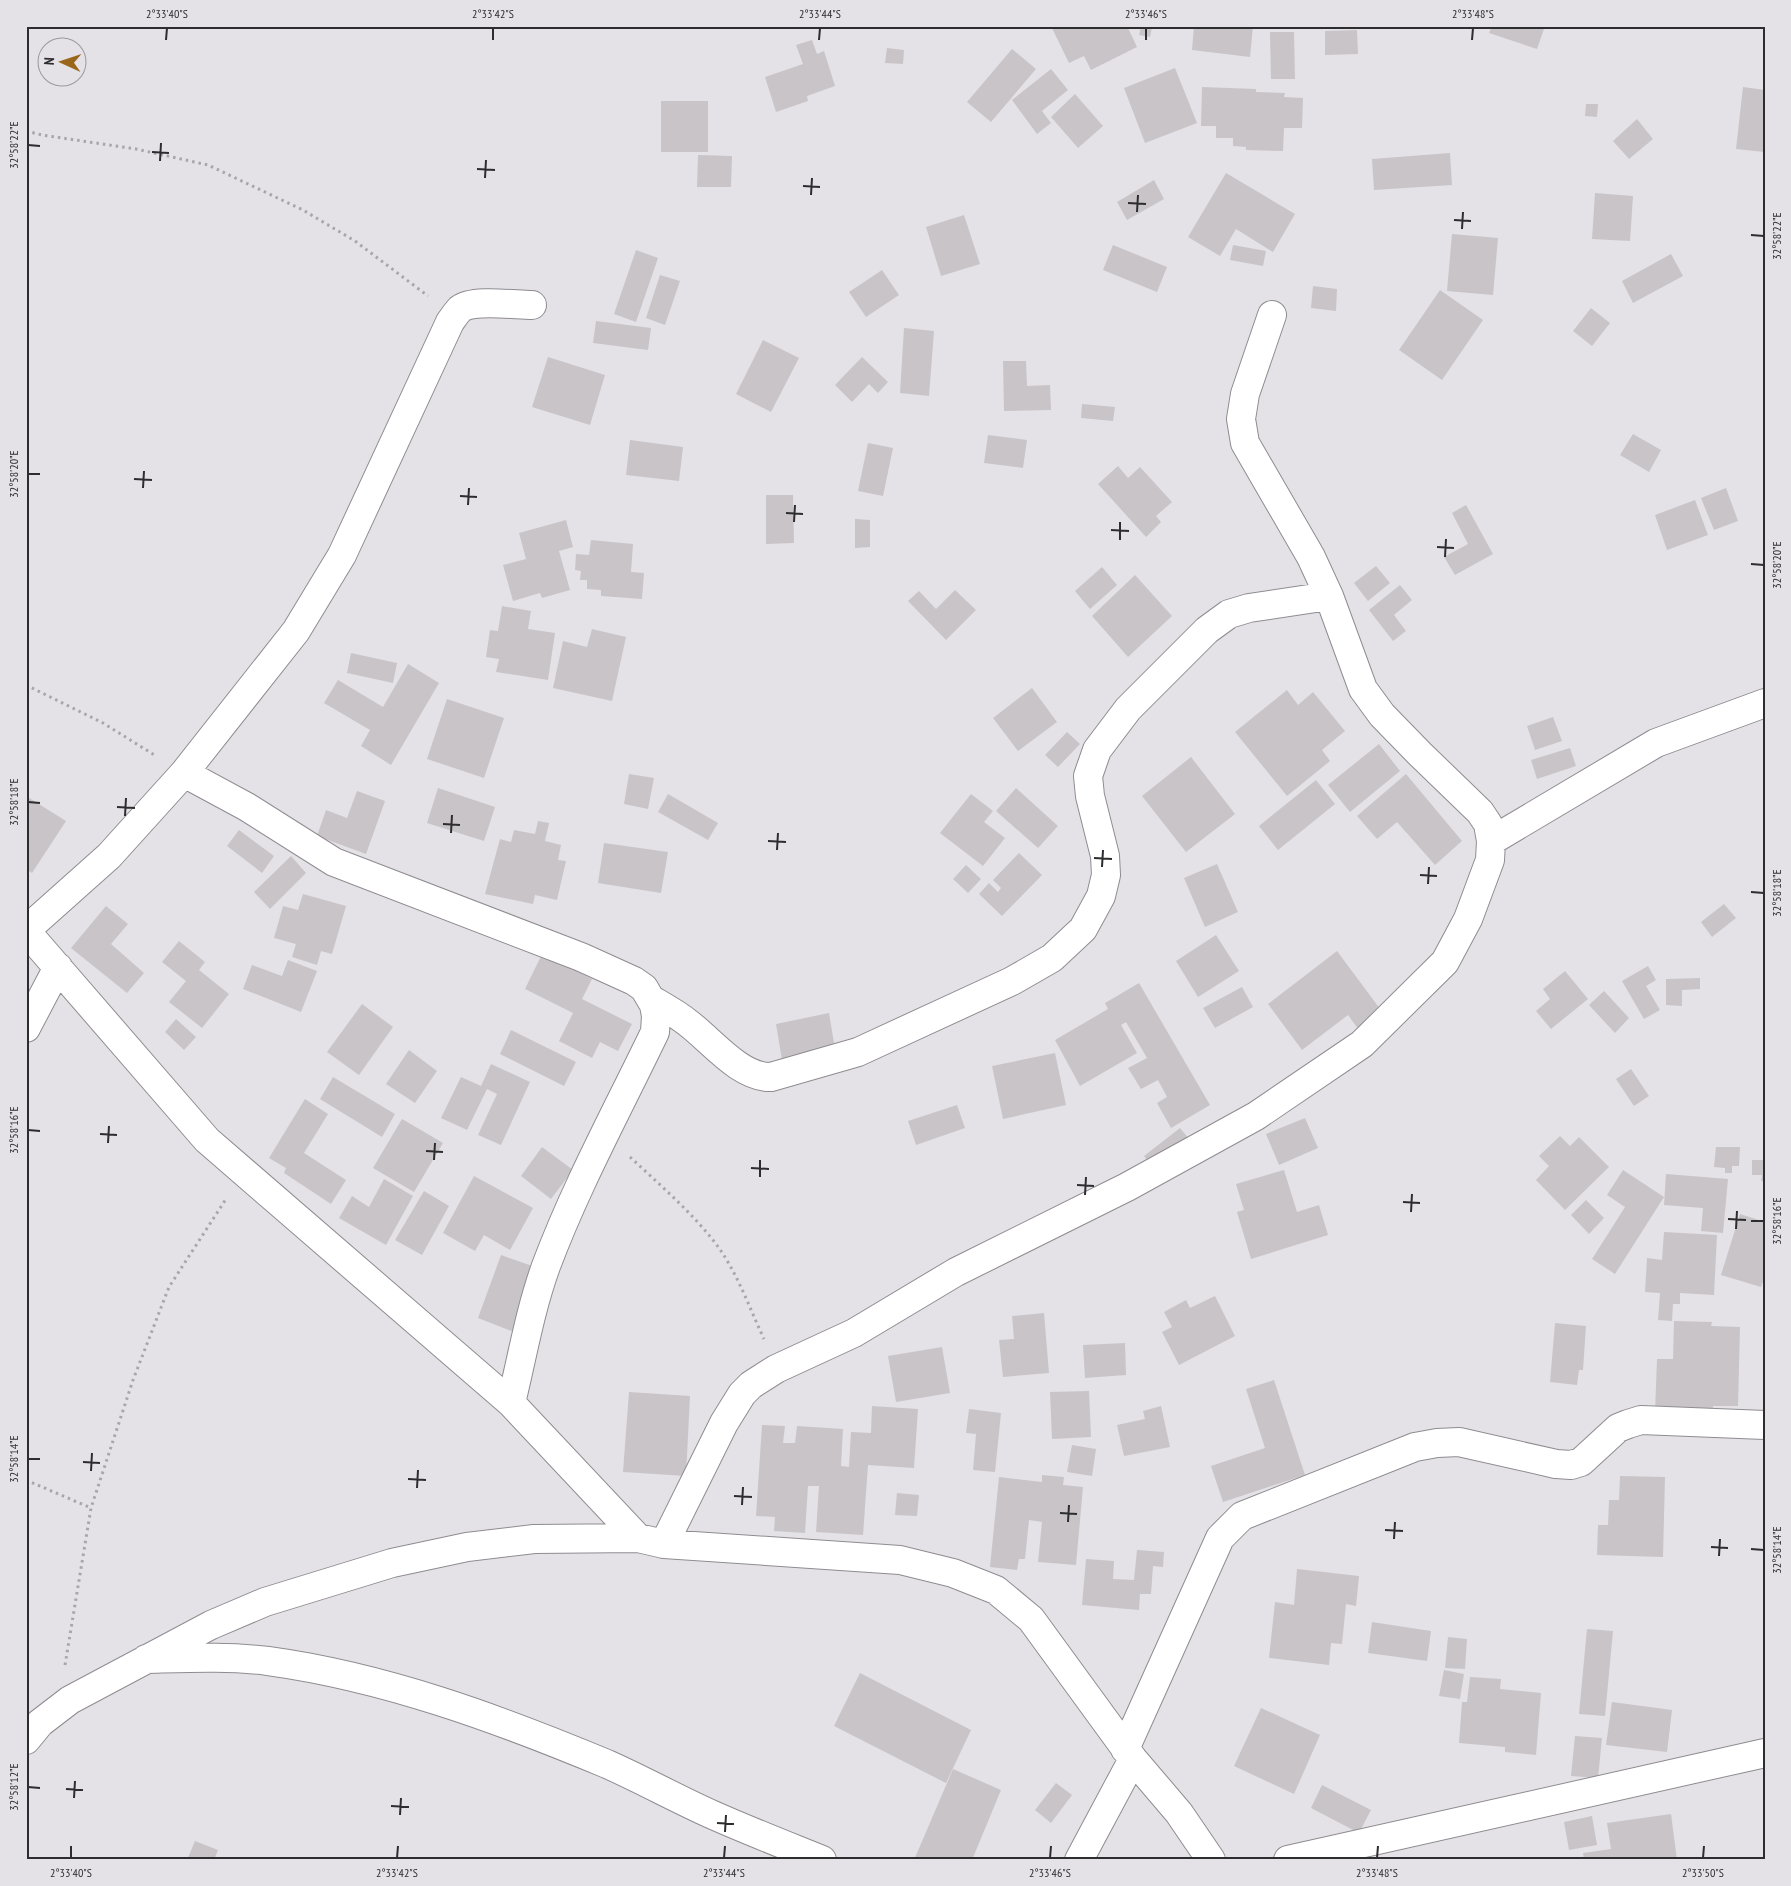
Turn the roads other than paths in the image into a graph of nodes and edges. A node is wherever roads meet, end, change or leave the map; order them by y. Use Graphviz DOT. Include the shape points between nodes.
graph roads {
  1 [pos="532,305"];
  2 [pos="1272,315"];
  3 [pos="1329,596"];
  4 [pos="1765,703"];
  5 [pos="184,773"];
  6 [pos="1491,841"];
  7 [pos="26,931"];
  8 [pos="58,967"];
  9 [pos="652,1000"];
  10 [pos="26,1028"];
  11 [pos="511,1403"];
  12 [pos="1765,1425"];
  13 [pos="651,1541"];
  14 [pos="146,1659"];
  15 [pos="26,1740"];
  16 [pos="1765,1753"];
  17 [pos="1129,1754"];
  18 [pos="822,1860"];
  19 [pos="1079,1860"];
  20 [pos="1211,1860"];
  21 [pos="1288,1860"];
  1 -- 5 [label="street" via="472,304 464,307 450,322 342,555 296,631"];
  2 -- 3 [label="street" via="1245,394 1241,419 1243,436 1311,557"];
  3 -- 6 [label="street" via="1363,689 1388,722 1480,812 1488,824"];
  3 -- 9 [label="street" via="1249,608 1221,618 1123,716 1097,750 1088,776 1105,856 1106,875 1101,896 1083,929 1052,958 1012,981 858,1052 770,1077 754,1074 737,1064 688,1022"];
  4 -- 6 [label="street" via="1656,744"];
  5 -- 7 [label="street" via="109,856"];
  5 -- 9 [label="street" via="247,807 334,862 581,957 634,981"];
  6 -- 13 [label="street" via="1490,860 1468,919 1445,962 1362,1044 1256,1116 1136,1183 956,1272 854,1333 776,1369 752,1385 742,1394"];
  7 -- 8 [label="street"];
  8 -- 10 [label="street"];
  8 -- 11 [label="street" via="207,1140"];
  9 -- 11 [label="street" via="656,1011 655,1032 577,1192 546,1268"];
  11 -- 13 [label="street"];
  12 -- 17 [label="street" via="1641,1420 1618,1428 1581,1462 1571,1465 1459,1442 1437,1442 1415,1447 1242,1516 1220,1538"];
  13 -- 14 [label="street" via="525,1540 467,1546 392,1563 265,1602 211,1625"];
  13 -- 17 [label="street" via="900,1560 953,1573 996,1590 1031,1619"];
  14 -- 15 [label="street" via="70,1700 40,1723"];
  14 -- 18 [label="street" via="267,1661 420,1695 609,1765 712,1815"];
  16 -- 21 [label="street"];
  17 -- 19 [label="street"];
  17 -- 20 [label="street" via="1179,1813"];
}
